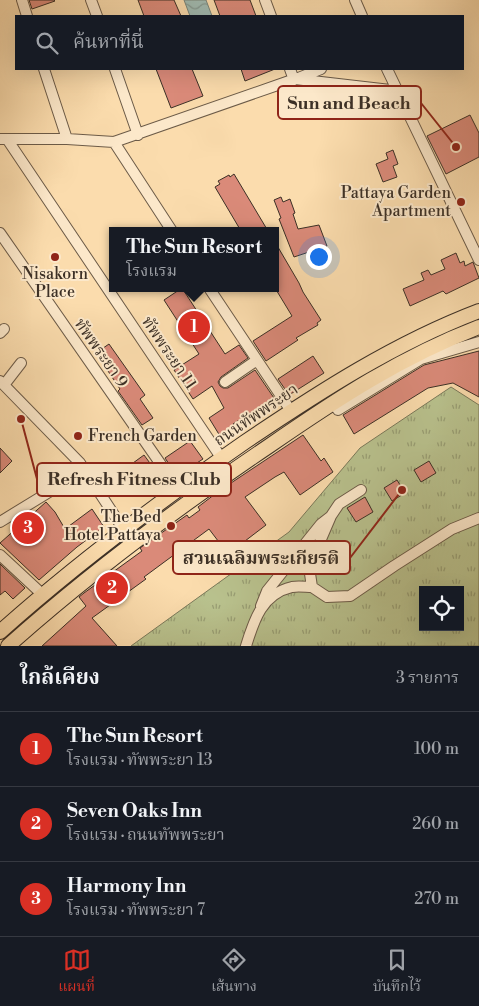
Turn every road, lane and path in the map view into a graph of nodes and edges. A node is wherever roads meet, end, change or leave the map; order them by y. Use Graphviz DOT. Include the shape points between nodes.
graph roads {
  1 [pos="22,0"];
  2 [pos="91,0"];
  3 [pos="265,0"];
  4 [pos="355,0"];
  5 [pos="27,15"];
  6 [pos="97,15"];
  7 [pos="271,15"];
  8 [pos="362,15"];
  9 [pos="44,70"];
  10 [pos="115,70"];
  11 [pos="290,70"];
  12 [pos="318,70"];
  13 [pos="388,70"];
  14 [pos="295,79"];
  15 [pos="399,91"];
  16 [pos="138,135"];
  17 [pos="4,139"];
  18 [pos="67,139"];
  19 [pos="114,142"];
  20 [pos="169,227"];
  21 [pos="0,233"];
  22 [pos="479,260"];
  23 [pos="213,292"];
  24 [pos="479,311"];
  25 [pos="479,327"];
  26 [pos="479,342"];
  27 [pos="257,360"];
  28 [pos="21,363"];
  29 [pos="225,382"];
  30 [pos="2,383"];
  31 [pos="333,402"];
  32 [pos="291,412"];
  33 [pos="222,458"];
  34 [pos="85,470"];
  35 [pos="178,489"];
  36 [pos="361,490"];
  37 [pos="331,516"];
  38 [pos="479,518"];
  39 [pos="0,522"];
  40 [pos="124,530"];
  41 [pos="0,555"];
  42 [pos="312,587"];
  43 [pos="42,594"];
  44 [pos="260,606"];
  45 [pos="0,632"];
  46 [pos="8,646"];
  47 [pos="246,646"];
  1 -- 5 [label="street"];
  2 -- 6 [label="street"];
  3 -- 7 [label="street"];
  4 -- 8 [label="street"];
  9 -- 18 [label="street"];
  10 -- 16 [label="street"];
  11 -- 14 [label="street"];
  12 -- 14 [label="street"];
  13 -- 15 [label="street"];
  14 -- 15 [label="street"];
  14 -- 16 [label="street"];
  15 -- 22 [label="street"];
  16 -- 19 [label="street"];
  17 -- 18 [label="street"];
  17 -- 33 [label="street, ทัพพระยา 11"];
  18 -- 19 [label="street"];
  19 -- 20 [label="street"];
  21 -- 35 [label="street, ทัพพระยา 9"];
  23 -- 27 [label="street"];
  24 -- 32 [label="main road, ถนนทัพพระยา" via="391,351"];
  25 -- 31 [label="main road, ถนนทัพพระยา" via="398,363"];
  26 -- 31 [label="street" via="421,359 338,410"];
  27 -- 29 [label="street"];
  27 -- 32 [label="street"];
  28 -- 30 [label="street"];
  30 -- 34 [label="street"];
  31 -- 46 [label="main road, ถนนทัพพระยา" via="137,538"];
  32 -- 33 [label="main road, ถนนทัพพระยา"];
  33 -- 35 [label="main road, ถนนทัพพระยา"];
  34 -- 39 [label="street"];
  34 -- 40 [label="street"];
  35 -- 40 [label="main road, ถนนทัพพระยา"];
  36 -- 37 [label="street" via="339,504"];
  37 -- 42 [label="street" via="308,567"];
  37 -- 44 [label="street" via="267,590"];
  38 -- 42 [label="street" via="452,529 350,596 327,597"];
  40 -- 43 [label="main road, ถนนทัพพระยา"];
  41 -- 43 [label="street"];
  42 -- 44 [label="street" via="292,587 275,594"];
  43 -- 45 [label="main road, ถนนทัพพระยา"];
  44 -- 47 [label="street"];
}
